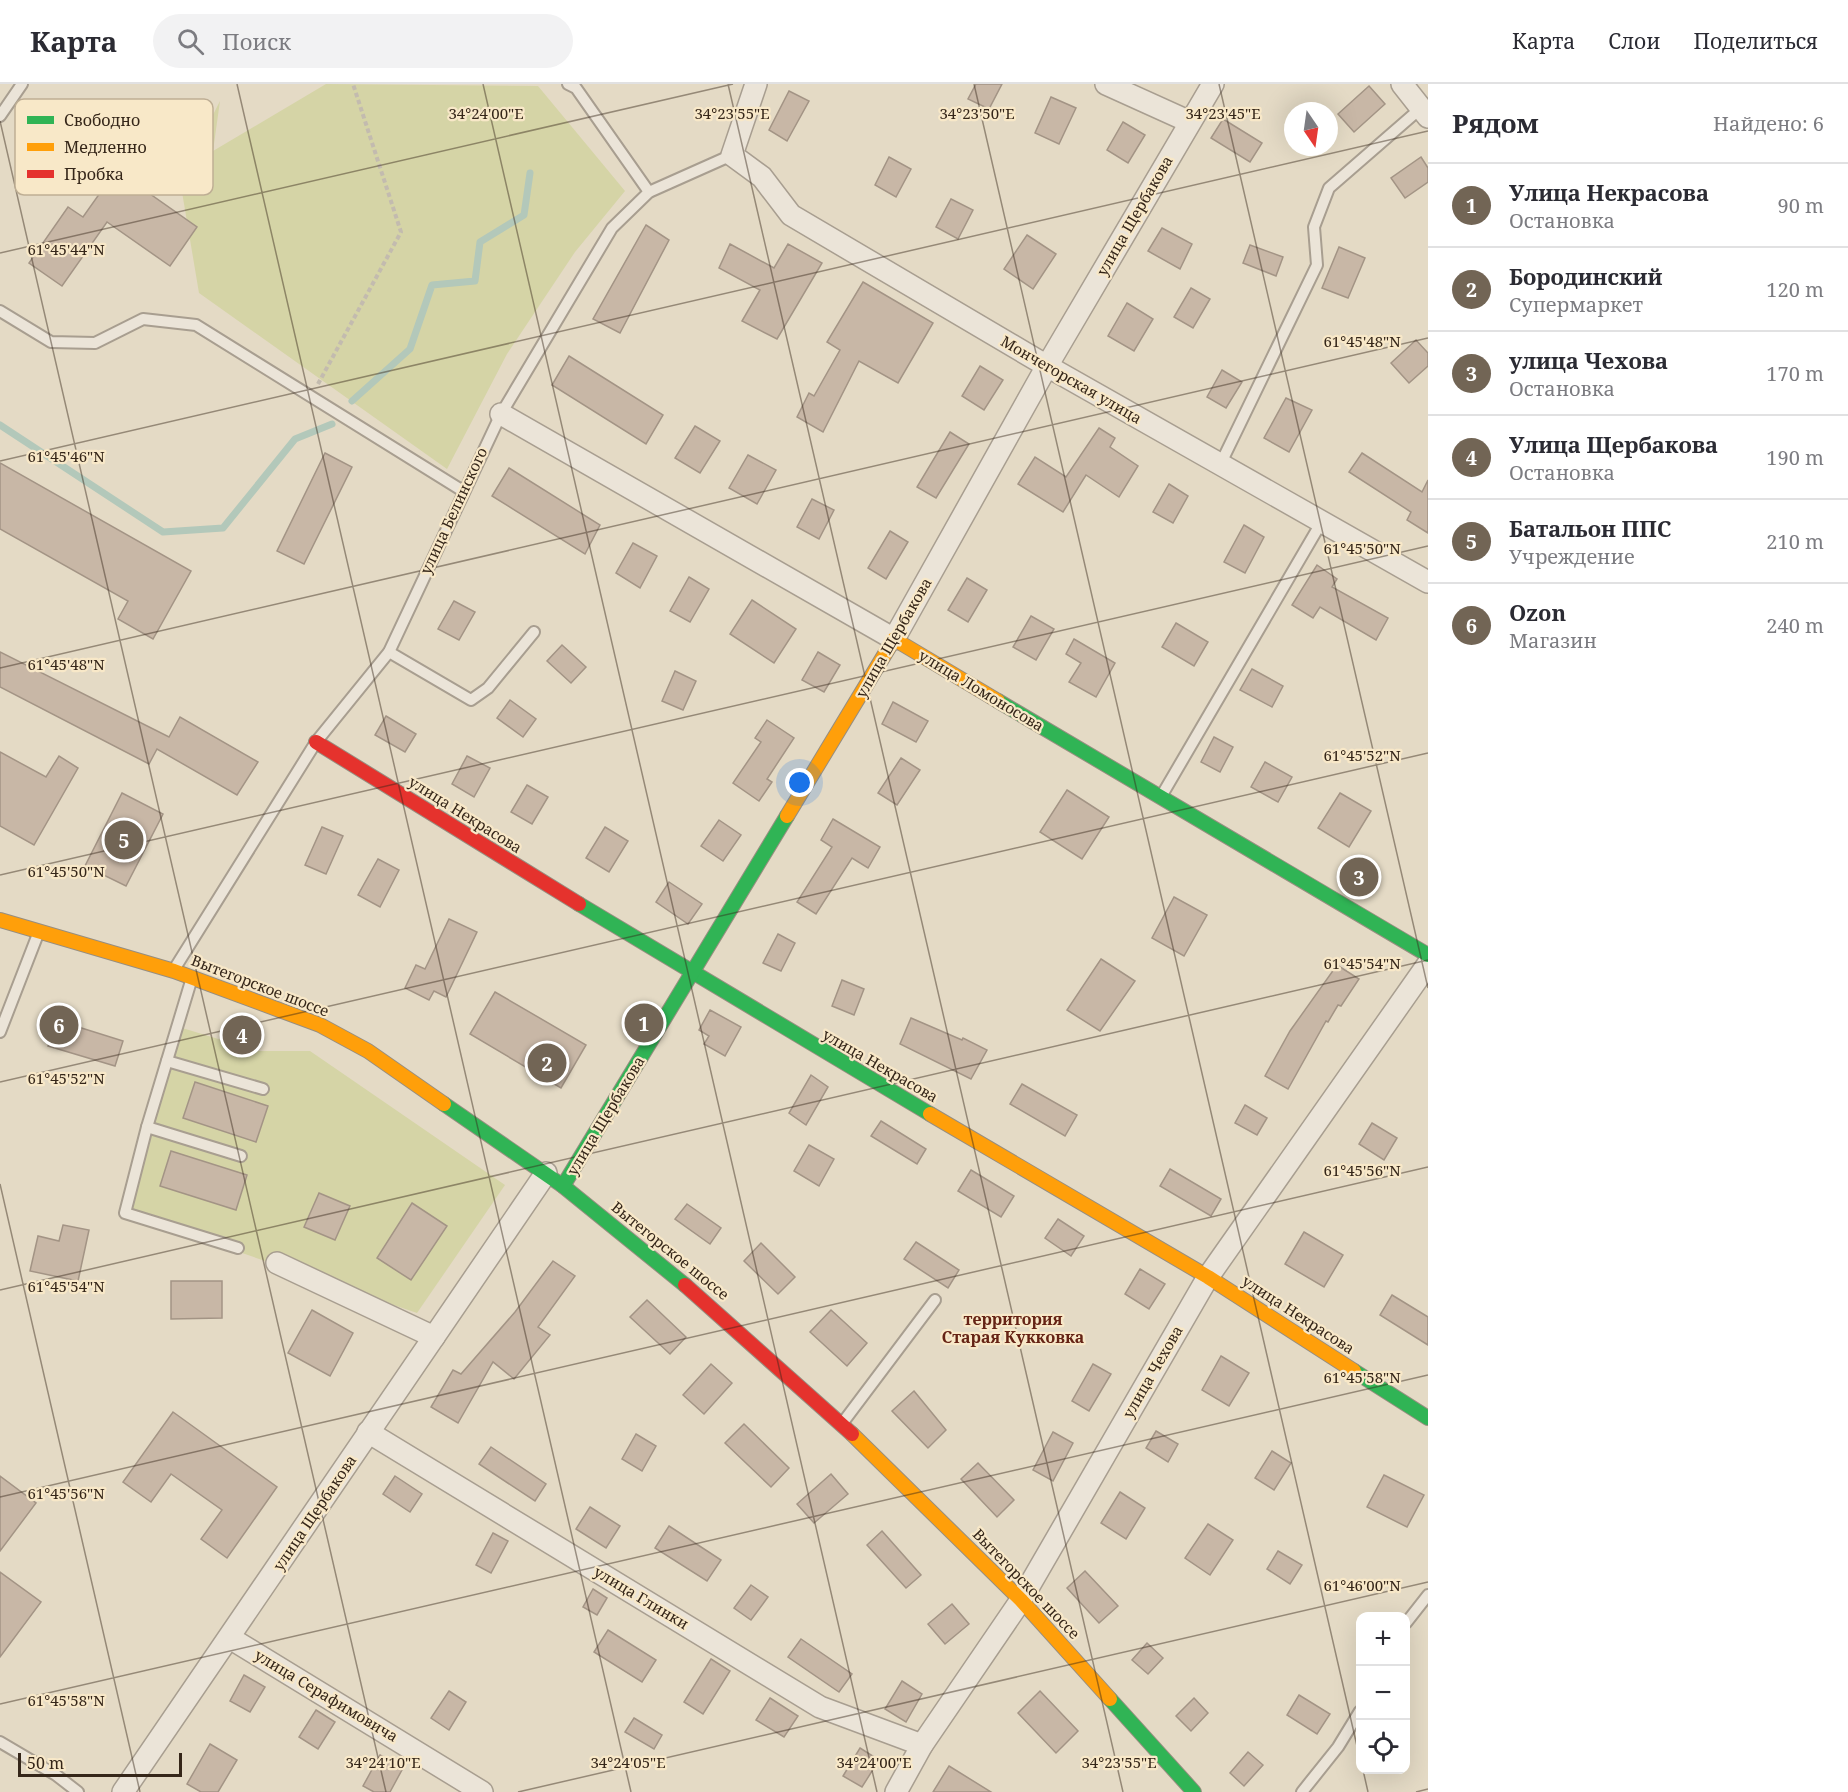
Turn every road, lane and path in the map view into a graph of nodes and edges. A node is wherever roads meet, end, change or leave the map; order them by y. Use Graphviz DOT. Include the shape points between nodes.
graph roads {
  1 [pos="22,84"];
  2 [pos="353,84"];
  3 [pos="568,84"];
  4 [pos="756,84"];
  5 [pos="1106,84"];
  6 [pos="1212,84"];
  7 [pos="1402,84"];
  8 [pos="1424,112"];
  9 [pos="0,116"];
  10 [pos="1190,122"];
  11 [pos="732,155"];
  12 [pos="649,192"];
  13 [pos="0,311"];
  14 [pos="1047,366"];
  15 [pos="312,395"];
  16 [pos="501,414"];
  17 [pos="1220,465"];
  18 [pos="463,491"];
  19 [pos="1321,523"];
  20 [pos="1428,582"];
  21 [pos="534,632"];
  22 [pos="894,639"];
  23 [pos="389,651"];
  24 [pos="316,742"];
  25 [pos="1161,797"];
  26 [pos="0,920"];
  27 [pos="38,932"];
  28 [pos="1428,955"];
  29 [pos="1428,964"];
  30 [pos="174,971"];
  31 [pos="692,974"];
  32 [pos="192,978"];
  33 [pos="0,1032"];
  34 [pos="167,1061"];
  35 [pos="263,1089"];
  36 [pos="147,1127"];
  37 [pos="241,1156"];
  38 [pos="546,1173"];
  39 [pos="563,1186"];
  40 [pos="238,1248"];
  41 [pos="277,1263"];
  42 [pos="1208,1277"];
  43 [pos="935,1300"];
  44 [pos="434,1337"];
  45 [pos="1428,1418"];
  46 [pos="842,1424"];
  47 [pos="368,1432"];
  48 [pos="1428,1595"];
  49 [pos="1021,1600"];
  50 [pos="1410,1618"];
  51 [pos="230,1638"];
  52 [pos="1356,1718"];
  53 [pos="0,1742"];
  54 [pos="922,1746"];
  55 [pos="78,1792"];
  56 [pos="123,1792"];
  57 [pos="482,1792"];
  58 [pos="896,1792"];
  59 [pos="1194,1792"];
  60 [pos="1302,1792"];
  1 -- 9 [label="lane"];
  2 -- 15 [label="path" via="401,232"];
  3 -- 12 [label="lane" via="576,88"];
  4 -- 11 [label="street"];
  5 -- 10 [label="street"];
  6 -- 10 [label="street, улица Щербакова"];
  7 -- 8 [label="street"];
  8 -- 17 [label="lane" via="1329,188 1314,227 1317,265"];
  10 -- 14 [label="street, улица Щербакова"];
  11 -- 12 [label="lane, улица Белинского"];
  11 -- 14 [label="street, Мончегорская улица" via="762,177 791,215"];
  12 -- 16 [label="lane, улица Белинского" via="612,228"];
  13 -- 15 [label="lane" via="51,342 95,343 143,319 196,325"];
  14 -- 17 [label="street, Мончегорская улица"];
  14 -- 22 [label="street, улица Щербакова"];
  15 -- 18 [label="lane"];
  16 -- 18 [label="lane, улица Белинского"];
  16 -- 22 [label="street, улица Ломоносова"];
  17 -- 19 [label="street, Мончегорская улица"];
  18 -- 23 [label="lane, улица Белинского"];
  19 -- 20 [label="street, Мончегорская улица"];
  19 -- 25 [label="lane"];
  21 -- 23 [label="lane" via="488,688 471,700"];
  22 -- 25 [label="street, улица Ломоносова"];
  22 -- 31 [label="street, улица Щербакова"];
  23 -- 24 [label="lane, улица Белинского"];
  24 -- 30 [label="lane, улица Белинского"];
  24 -- 31 [label="street, улица Некрасова"];
  25 -- 28 [label="street, улица Ломоносова"];
  26 -- 27 [label="street, Вытегорское шоссе"];
  27 -- 30 [label="street, Вытегорское шоссе"];
  27 -- 33 [label="lane"];
  29 -- 42 [label="street, улица Чехова"];
  30 -- 32 [label="street, Вытегорское шоссе"];
  31 -- 39 [label="street, улица Щербакова"];
  31 -- 42 [label="street, улица Некрасова"];
  32 -- 34 [label="lane"];
  32 -- 38 [label="street, Вытегорское шоссе" via="320,1025 368,1051"];
  34 -- 35 [label="lane"];
  34 -- 36 [label="lane"];
  36 -- 37 [label="lane"];
  36 -- 40 [label="lane" via="125,1214"];
  38 -- 39 [label="street, Вытегорское шоссе"];
  38 -- 44 [label="street, улица Щербакова"];
  39 -- 46 [label="street, Вытегорское шоссе" via="719,1313"];
  41 -- 44 [label="street"];
  42 -- 45 [label="street, улица Некрасова"];
  42 -- 49 [label="street, улица Чехова"];
  43 -- 46 [label="lane"];
  44 -- 47 [label="street, улица Щербакова"];
  46 -- 49 [label="street, Вытегорское шоссе"];
  47 -- 51 [label="street, улица Щербакова"];
  47 -- 54 [label="street, улица Глинки" via="820,1707"];
  48 -- 50 [label="lane"];
  49 -- 54 [label="street, улица Чехова"];
  49 -- 59 [label="street, Вытегорское шоссе"];
  51 -- 56 [label="street, улица Щербакова"];
  51 -- 57 [label="street, улица Серафимовича"];
  52 -- 60 [label="lane"];
  53 -- 55 [label="lane"];
  54 -- 58 [label="street, улица Чехова"];
}
